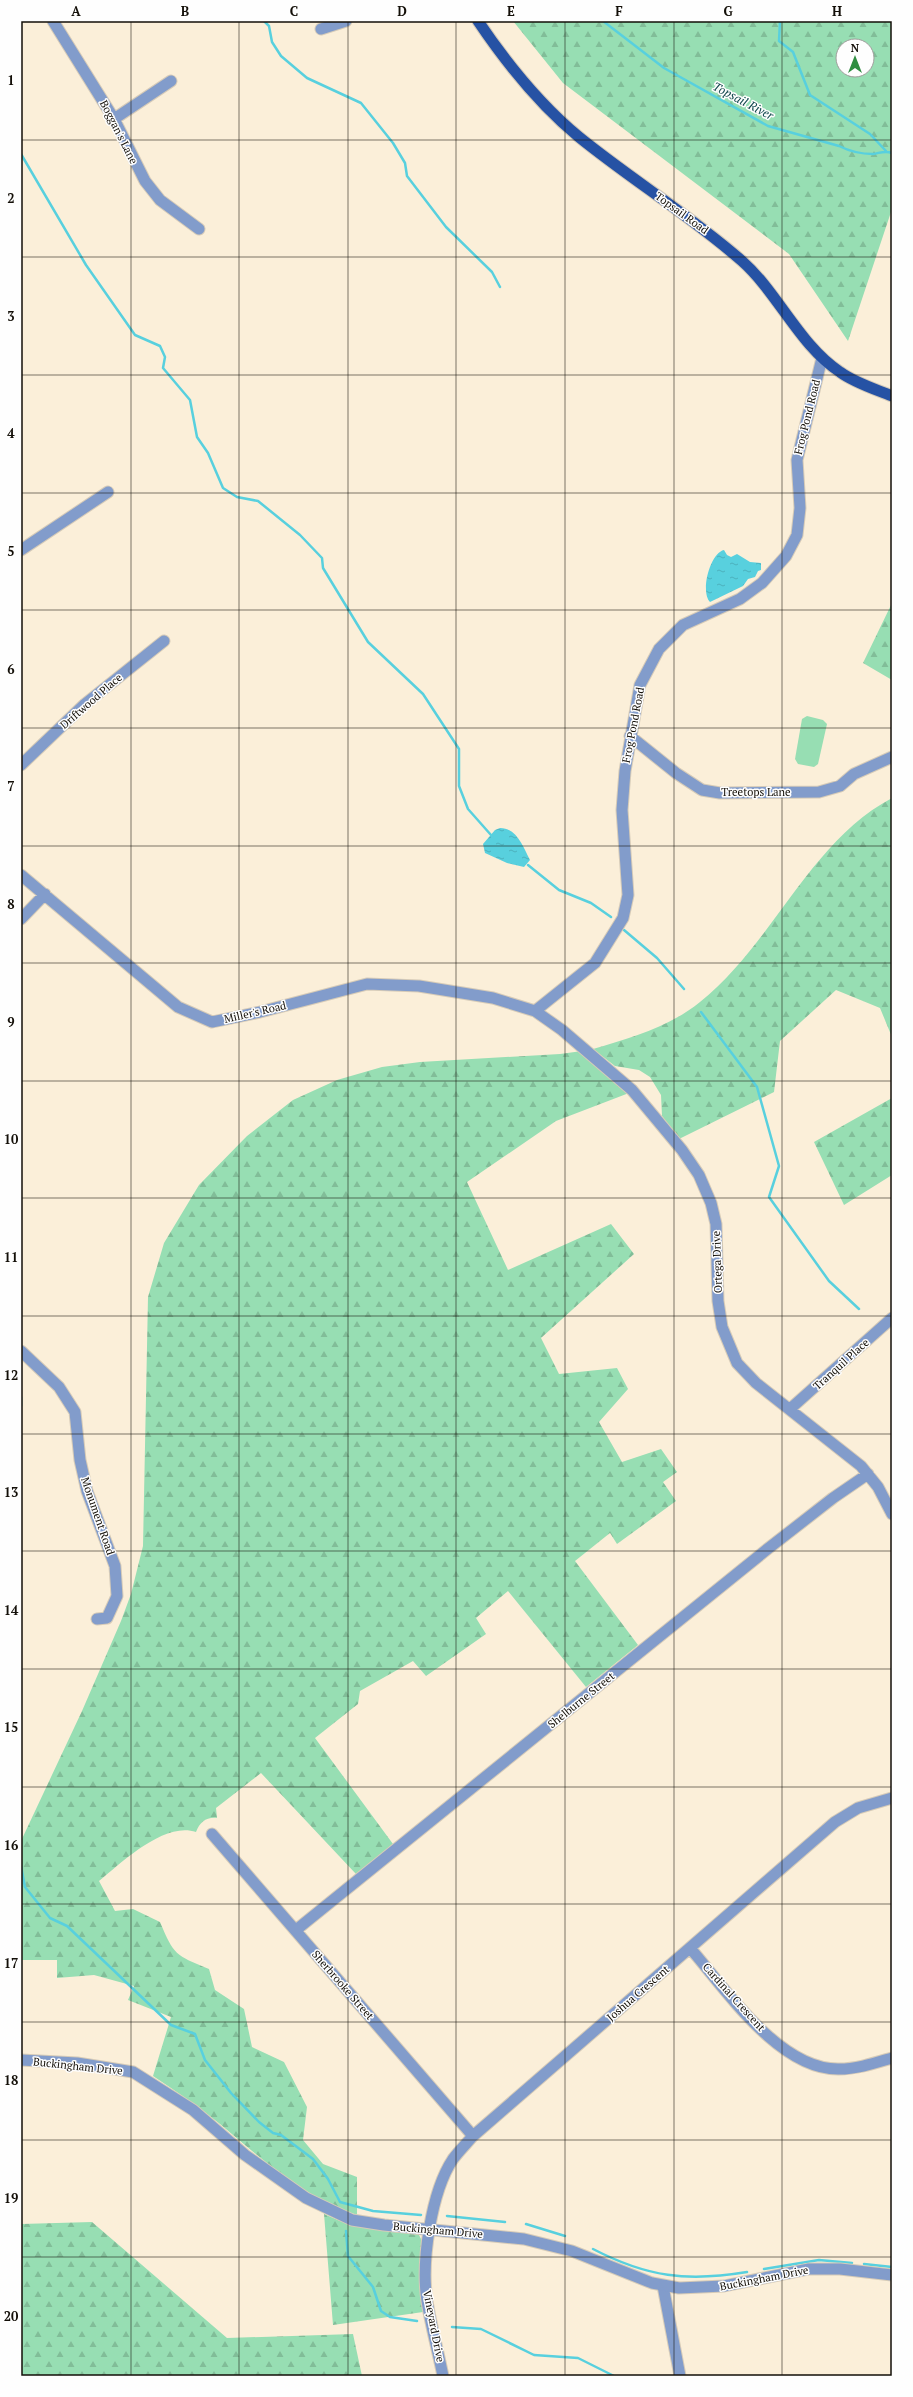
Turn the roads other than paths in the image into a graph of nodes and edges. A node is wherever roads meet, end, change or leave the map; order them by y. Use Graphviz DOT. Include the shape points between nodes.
graph roads {
  1 [pos="346,21"];
  2 [pos="478,21"];
  3 [pos="57,22"];
  4 [pos="321,29"];
  5 [pos="171,81"];
  6 [pos="114,120"];
  7 [pos="199,229"];
  8 [pos="822,358"];
  9 [pos="892,396"];
  10 [pos="108,492"];
  11 [pos="21,550"];
  12 [pos="164,642"];
  13 [pos="630,736"];
  14 [pos="892,757"];
  15 [pos="21,765"];
  16 [pos="21,875"];
  17 [pos="45,894"];
  18 [pos="21,919"];
  19 [pos="535,1011"];
  20 [pos="892,1318"];
  21 [pos="21,1351"];
  22 [pos="790,1410"];
  23 [pos="868,1474"];
  24 [pos="892,1514"];
  25 [pos="97,1620"];
  26 [pos="892,1798"];
  27 [pos="212,1834"];
  28 [pos="296,1930"];
  29 [pos="690,1948"];
  30 [pos="892,2058"];
  31 [pos="21,2060"];
  32 [pos="473,2136"];
  33 [pos="428,2229"];
  34 [pos="892,2275"];
  35 [pos="664,2286"];
  36 [pos="443,2376"];
  37 [pos="680,2376"];
  1 -- 4 [label="street"];
  2 -- 8 [label="main road, Topsail Road" via="537,98 579,137 716,238 760,277"];
  3 -- 6 [label="street, Boggan's Lane"];
  5 -- 6 [label="street"];
  6 -- 7 [label="street, Boggan's Lane" via="149,188 167,206"];
  8 -- 9 [label="main road, Topsail Road" via="840,372"];
  8 -- 13 [label="street, Frog Pond Road" via="797,460 800,508 797,534 790,549 762,583 740,599 683,625 659,649 640,685"];
  10 -- 11 [label="street"];
  12 -- 15 [label="street, Driftwood Place" via="85,704"];
  13 -- 14 [label="street, Treetops Lane" via="682,778 702,790 720,793 820,792 840,786 854,774"];
  13 -- 19 [label="street, Frog Pond Road" via="622,810 628,895 623,918 595,963"];
  16 -- 17 [label="street, Miller's Road"];
  17 -- 18 [label="street"];
  17 -- 19 [label="street, Miller's Road" via="178,1007 212,1022 367,984 447,989 493,998"];
  19 -- 22 [label="street, Ortega Drive" via="618,1076 662,1125 693,1166 707,1193 715,1218 720,1314 726,1341 744,1372"];
  20 -- 22 [label="street, Tranquil Place"];
  21 -- 25 [label="street, Monument Road" via="59,1387 75,1412 80,1460 87,1491 115,1566 117,1596 107,1618"];
  22 -- 23 [label="street, Ortega Drive" via="848,1454"];
  23 -- 24 [label="street, Ortega Drive"];
  23 -- 28 [label="street, Shelburne Street" via="765,1551"];
  26 -- 29 [label="street, Joshua Crescent" via="858,1808 835,1822"];
  27 -- 28 [label="street, Sherbrooke Street"];
  28 -- 32 [label="street, Sherbrooke Street"];
  29 -- 30 [label="street, Cardinal Crescent" via="754,2022 798,2057 824,2068 838,2070"];
  29 -- 32 [label="street, Joshua Crescent"];
  31 -- 33 [label="street, Buckingham Drive" via="77,2063 133,2072 193,2110 246,2155 321,2207 352,2220"];
  32 -- 33 [label="street, Joshua Crescent" via="448,2168"];
  33 -- 35 [label="street, Buckingham Drive" via="494,2235 550,2244"];
  33 -- 36 [label="street, Vineyard Drive" via="427,2301"];
  34 -- 35 [label="street, Buckingham Drive" via="824,2268 724,2286"];
  35 -- 37 [label="street"];
}
